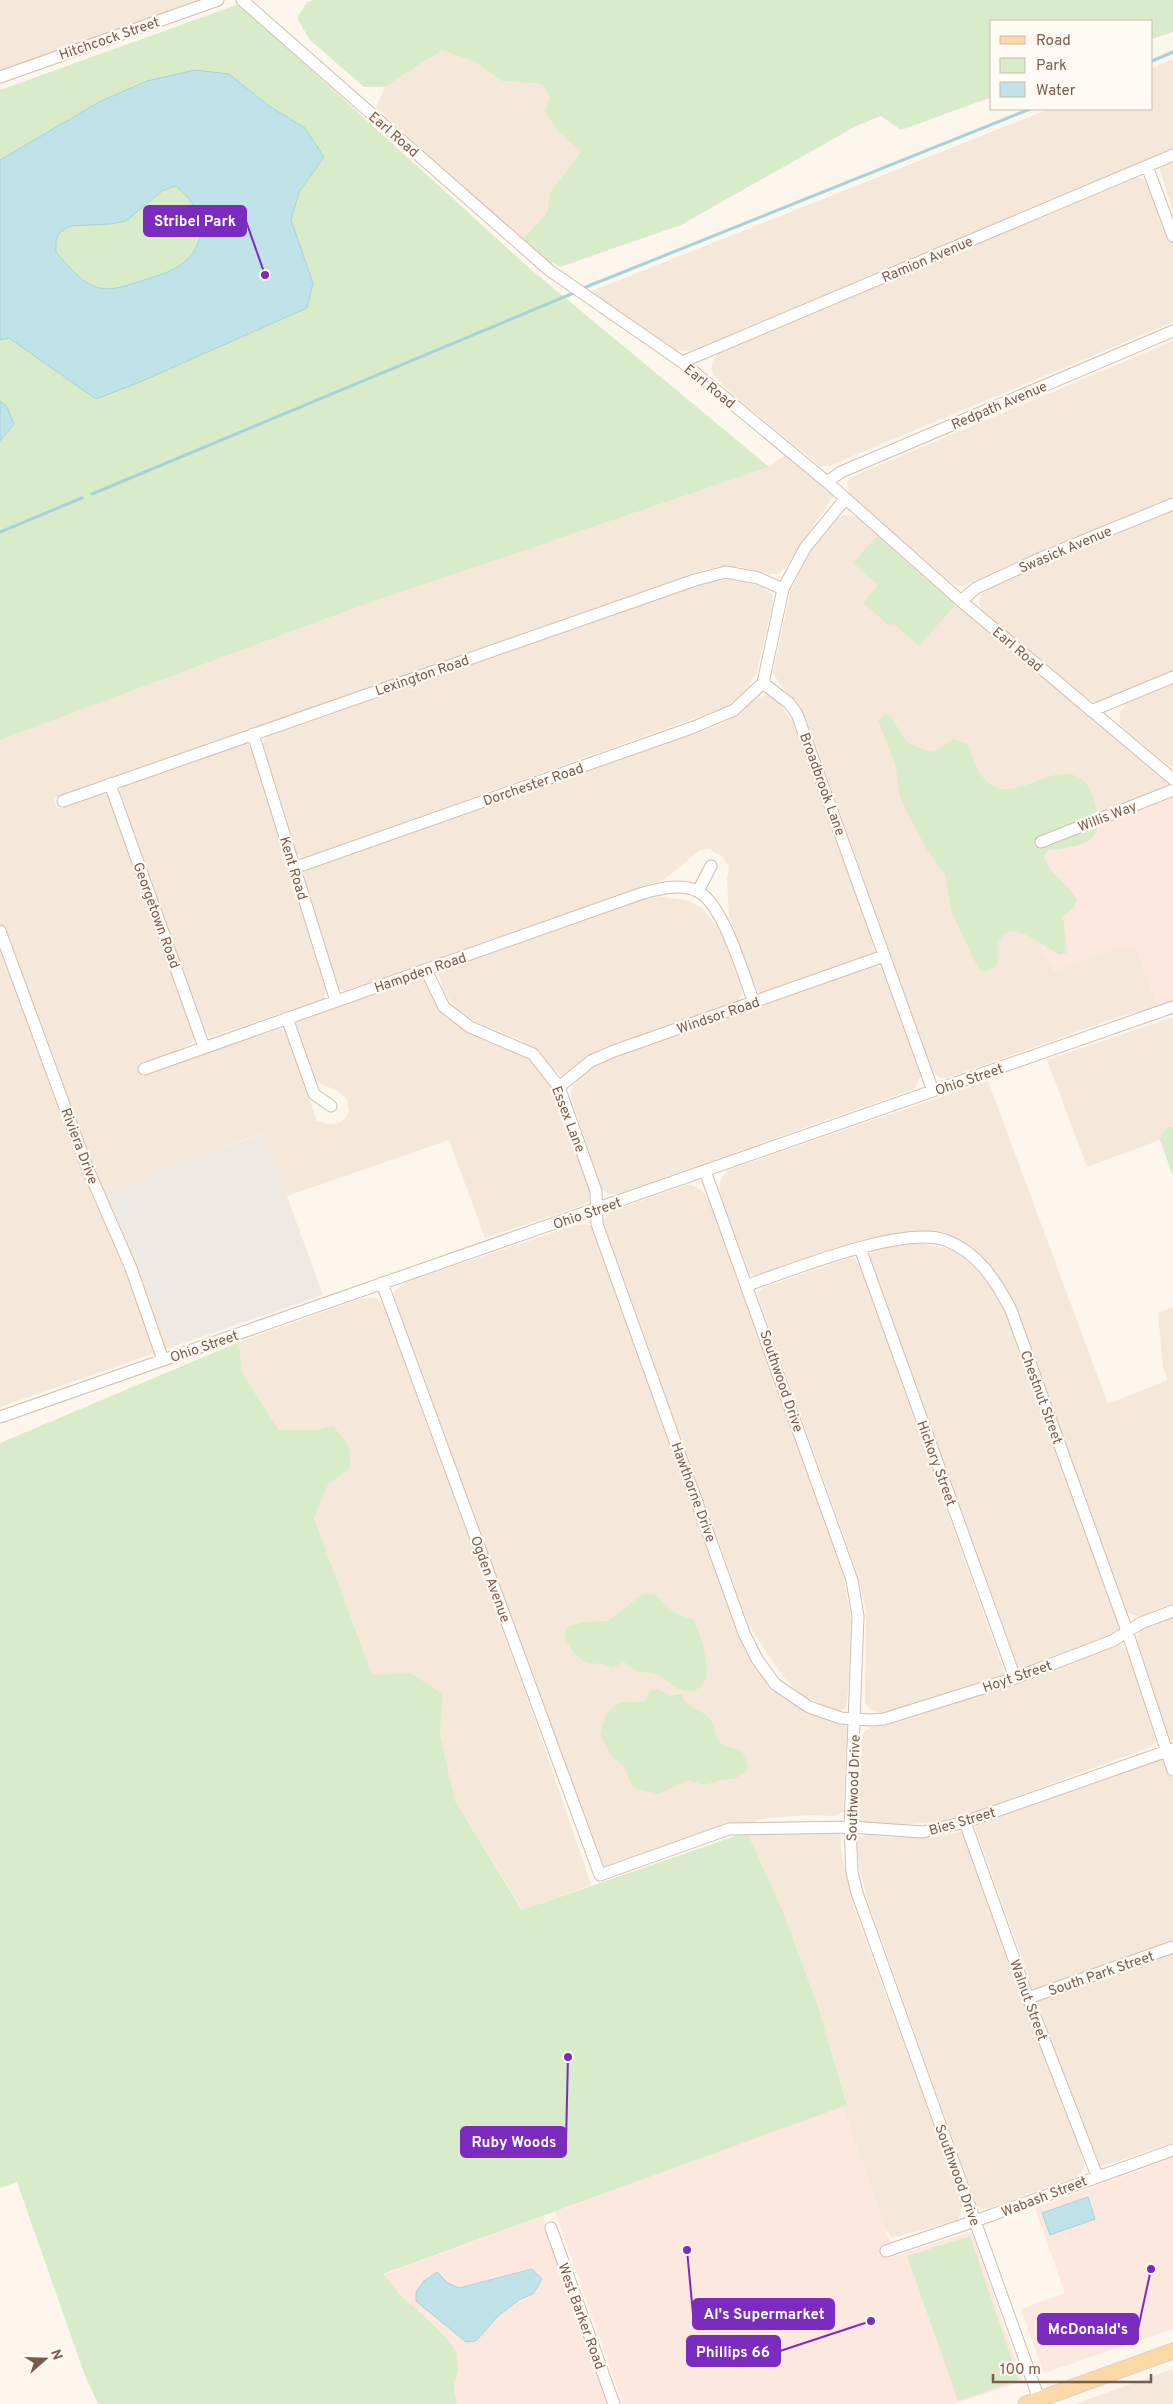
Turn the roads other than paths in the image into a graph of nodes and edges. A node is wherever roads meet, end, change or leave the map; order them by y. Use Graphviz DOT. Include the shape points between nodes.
graph roads {
  1 [pos="218,0"];
  2 [pos="242,0"];
  3 [pos="0,77"];
  4 [pos="1173,155"];
  5 [pos="1148,166"];
  6 [pos="1173,236"];
  7 [pos="1173,331"];
  8 [pos="682,362"];
  9 [pos="827,482"];
  10 [pos="845,499"];
  11 [pos="1173,504"];
  12 [pos="783,589"];
  13 [pos="961,601"];
  14 [pos="1173,678"];
  15 [pos="763,683"];
  16 [pos="1091,711"];
  17 [pos="253,734"];
  18 [pos="1173,780"];
  19 [pos="110,784"];
  20 [pos="1173,790"];
  21 [pos="63,801"];
  22 [pos="1041,842"];
  23 [pos="711,866"];
  24 [pos="294,868"];
  25 [pos="698,891"];
  26 [pos="0,932"];
  27 [pos="884,956"];
  28 [pos="426,970"];
  29 [pos="336,1001"];
  30 [pos="754,1003"];
  31 [pos="1173,1007"];
  32 [pos="287,1018"];
  33 [pos="204,1046"];
  34 [pos="144,1069"];
  35 [pos="559,1087"];
  36 [pos="933,1091"];
  37 [pos="331,1106"];
  38 [pos="705,1171"];
  39 [pos="597,1210"];
  40 [pos="860,1248"];
  41 [pos="382,1283"];
  42 [pos="748,1285"];
  43 [pos="163,1360"];
  44 [pos="0,1417"];
  45 [pos="1173,1612"];
  46 [pos="1127,1632"];
  47 [pos="1015,1678"];
  48 [pos="855,1720"];
  49 [pos="1170,1750"];
  50 [pos="1173,1770"];
  51 [pos="965,1822"];
  52 [pos="850,1827"];
  53 [pos="600,1875"];
  54 [pos="1173,1947"];
  55 [pos="1028,1998"];
  56 [pos="1173,2150"];
  57 [pos="1097,2176"];
  58 [pos="975,2221"];
  59 [pos="551,2228"];
  60 [pos="886,2251"];
  61 [pos="1173,2351"];
  62 [pos="1032,2402"];
  63 [pos="614,2404"];
  1 -- 3 [label="street, Hitchcock Street"];
  2 -- 8 [label="street, Earl Road" via="549,270"];
  4 -- 5 [label="street, Ramion Avenue"];
  5 -- 6 [label="street"];
  5 -- 8 [label="street, Ramion Avenue"];
  7 -- 9 [label="street, Redpath Avenue" via="841,472"];
  8 -- 9 [label="street, Earl Road"];
  9 -- 10 [label="street, Earl Road"];
  10 -- 12 [label="street" via="805,548"];
  10 -- 13 [label="street, Earl Road"];
  11 -- 13 [label="street, Swasick Avenue" via="1041,558 976,588"];
  12 -- 15 [label="street"];
  12 -- 17 [label="street, Lexington Road" via="758,578 726,572 695,580"];
  13 -- 16 [label="street, Earl Road"];
  14 -- 16 [label="street"];
  15 -- 24 [label="street, Dorchester Road" via="734,710 694,727"];
  15 -- 27 [label="street, Broadbrook Lane" via="789,703 797,714"];
  16 -- 18 [label="street, Earl Road"];
  17 -- 19 [label="street, Lexington Road"];
  17 -- 24 [label="street, Kent Road"];
  19 -- 21 [label="street, Lexington Road"];
  19 -- 33 [label="street, Georgetown Road"];
  20 -- 22 [label="street, Willis Way"];
  23 -- 25 [label="street"];
  24 -- 29 [label="street, Kent Road"];
  25 -- 28 [label="street, Hampden Road" via="673,887 660,889"];
  25 -- 30 [label="street" via="726,926"];
  26 -- 43 [label="street, Riviera Drive" via="87,1167 131,1268"];
  27 -- 30 [label="street, Windsor Road"];
  27 -- 36 [label="street, Broadbrook Lane"];
  28 -- 29 [label="street, Hampden Road"];
  28 -- 35 [label="street, Essex Lane" via="444,1006 470,1027 533,1054"];
  29 -- 32 [label="street, Hampden Road"];
  30 -- 35 [label="street, Windsor Road" via="590,1061"];
  31 -- 36 [label="street, Ohio Street"];
  32 -- 33 [label="street, Hampden Road"];
  32 -- 37 [label="street" via="314,1094"];
  33 -- 34 [label="street, Hampden Road"];
  35 -- 39 [label="street, Essex Lane" via="596,1192"];
  36 -- 38 [label="street, Ohio Street"];
  38 -- 39 [label="street, Ohio Street"];
  38 -- 42 [label="street, Southwood Drive"];
  39 -- 41 [label="street, Ohio Street"];
  39 -- 48 [label="street, Hawthorne Drive" via="597,1224 744,1633 757,1659 775,1684 809,1707"];
  40 -- 42 [label="street, Chestnut Street"];
  40 -- 46 [label="street, Chestnut Street" via="903,1237 944,1240 976,1258 998,1285 1011,1310"];
  40 -- 47 [label="street, Hickory Street"];
  41 -- 43 [label="street, Ohio Street"];
  41 -- 53 [label="street, Ogden Avenue"];
  42 -- 48 [label="street, Southwood Drive" via="852,1580 858,1616"];
  43 -- 44 [label="street, Ohio Street"];
  45 -- 46 [label="street, Hoyt Street"];
  46 -- 47 [label="street, Hoyt Street" via="1112,1641"];
  46 -- 49 [label="street, Chestnut Street"];
  47 -- 48 [label="street, Hoyt Street" via="884,1719"];
  48 -- 52 [label="street, Southwood Drive"];
  49 -- 50 [label="street, Chestnut Street"];
  49 -- 51 [label="street, Bies Street"];
  51 -- 52 [label="street, Bies Street" via="923,1832"];
  51 -- 55 [label="street, Walnut Street"];
  52 -- 53 [label="street, Bies Street" via="729,1829"];
  52 -- 58 [label="street, Southwood Drive" via="852,1872 857,1894"];
  54 -- 55 [label="street, South Park Street"];
  55 -- 57 [label="street, Walnut Street"];
  56 -- 57 [label="street, Wabash Street"];
  57 -- 58 [label="street, Wabash Street"];
  58 -- 60 [label="street, Wabash Street"];
  58 -- 62 [label="street, Southwood Drive"];
  59 -- 63 [label="street, West Barker Road"];
  61 -- 62 [label="main road"];
}
